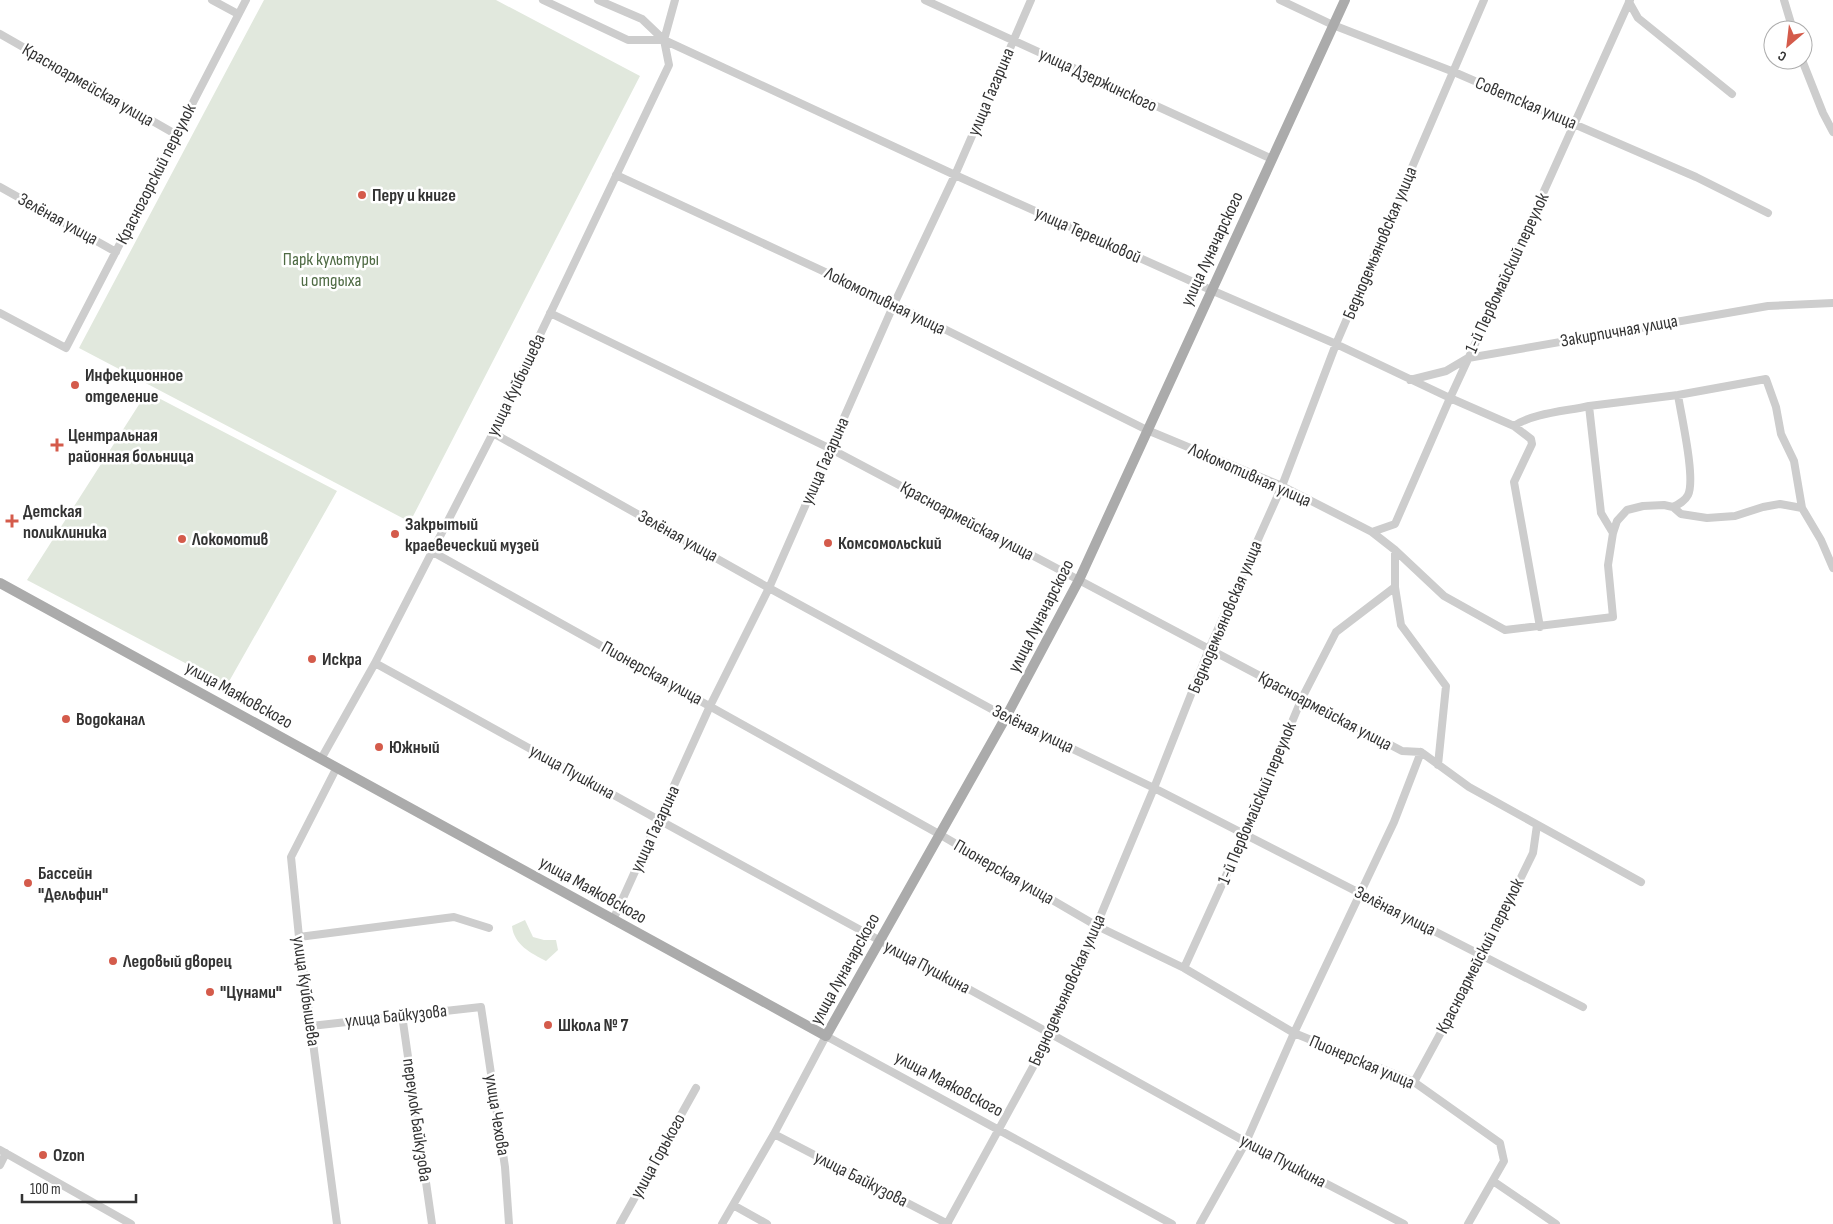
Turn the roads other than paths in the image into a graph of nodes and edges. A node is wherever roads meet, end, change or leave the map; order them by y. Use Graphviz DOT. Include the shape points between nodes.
graph roads {
  1 [pos="212,0"];
  2 [pos="246,0"];
  3 [pos="543,0"];
  4 [pos="598,0"];
  5 [pos="675,0"];
  6 [pos="925,0"];
  7 [pos="1031,0"];
  8 [pos="1280,0"];
  9 [pos="1345,0"];
  10 [pos="1484,0"];
  11 [pos="1784,0"];
  12 [pos="1630,1"];
  13 [pos="238,14"];
  14 [pos="1789,20"];
  15 [pos="1333,25"];
  16 [pos="0,34"];
  17 [pos="664,40"];
  18 [pos="1014,41"];
  19 [pos="1806,70"];
  20 [pos="1454,72"];
  21 [pos="1732,94"];
  22 [pos="1575,124"];
  23 [pos="1833,132"];
  24 [pos="177,135"];
  25 [pos="1272,159"];
  26 [pos="616,175"];
  27 [pos="955,175"];
  28 [pos="0,187"];
  29 [pos="1768,213"];
  30 [pos="116,252"];
  31 [pos="1211,290"];
  32 [pos="1833,303"];
  33 [pos="894,304"];
  34 [pos="0,313"];
  35 [pos="550,313"];
  36 [pos="1336,344"];
  37 [pos="1468,358"];
  38 [pos="1410,380"];
  39 [pos="1678,395"];
  40 [pos="1450,398"];
  41 [pos="1589,406"];
  42 [pos="1514,426"];
  43 [pos="1146,430"];
  44 [pos="493,433"];
  45 [pos="831,449"];
  46 [pos="1282,486"];
  47 [pos="1674,507"];
  48 [pos="1802,508"];
  49 [pos="1372,532"];
  50 [pos="1612,534"];
  51 [pos="1395,550"];
  52 [pos="431,551"];
  53 [pos="1833,568"];
  54 [pos="1079,580"];
  55 [pos="0,583"];
  56 [pos="1395,587"];
  57 [pos="769,588"];
  58 [pos="1540,627"];
  59 [pos="1210,649"];
  60 [pos="375,663"];
  61 [pos="1302,698"];
  62 [pos="710,706"];
  63 [pos="1006,717"];
  64 [pos="1421,752"];
  65 [pos="321,759"];
  66 [pos="1438,765"];
  67 [pos="336,767"];
  68 [pos="1154,788"];
  69 [pos="659,820"];
  70 [pos="1537,825"];
  71 [pos="940,834"];
  72 [pos="1245,834"];
  73 [pos="1640,882"];
  74 [pos="1360,893"];
  75 [pos="613,920"];
  76 [pos="1097,926"];
  77 [pos="489,928"];
  78 [pos="299,937"];
  79 [pos="879,941"];
  80 [pos="1484,955"];
  81 [pos="1184,968"];
  82 [pos="481,1007"];
  83 [pos="1584,1007"];
  84 [pos="402,1015"];
  85 [pos="311,1026"];
  86 [pos="1294,1033"];
  87 [pos="1051,1034"];
  88 [pos="826,1036"];
  89 [pos="1414,1082"];
  90 [pos="696,1088"];
  91 [pos="999,1129"];
  92 [pos="774,1134"];
  93 [pos="1246,1142"];
  94 [pos="3,1152"];
  95 [pos="0,1166"];
  96 [pos="1492,1181"];
  97 [pos="733,1205"];
  98 [pos="131,1224"];
  99 [pos="337,1224"];
  100 [pos="432,1224"];
  101 [pos="509,1224"];
  102 [pos="620,1224"];
  103 [pos="722,1224"];
  104 [pos="767,1224"];
  105 [pos="947,1224"];
  106 [pos="1172,1224"];
  107 [pos="1200,1224"];
  108 [pos="1404,1224"];
  109 [pos="1468,1224"];
  110 [pos="1556,1224"];
  1 -- 13 [label="street"];
  2 -- 13 [label="street, Красногорский переулок"];
  3 -- 17 [label="street, улица Терешковой" via="628,40"];
  4 -- 17 [label="street, улица Терешковой" via="642,18"];
  5 -- 17 [label="street, улица Куйбышева"];
  6 -- 18 [label="street, улица Дзержинского"];
  7 -- 18 [label="street, улица Гагарина"];
  8 -- 15 [label="street, Советская улица"];
  9 -- 15 [label="main road, улица Луначарского"];
  10 -- 20 [label="street, Беднодемьяновская улица"];
  11 -- 14 [label="street"];
  12 -- 21 [label="street" via="1638,18"];
  12 -- 22 [label="street, 1-й Первомайский переулок"];
  13 -- 24 [label="street, Красногорский переулок"];
  15 -- 20 [label="street, Советская улица"];
  15 -- 25 [label="main road, улица Луначарского"];
  16 -- 24 [label="street, Красноармейская улица"];
  17 -- 26 [label="street, улица Куйбышева" via="668,65"];
  17 -- 27 [label="street, улица Терешковой"];
  18 -- 25 [label="street, улица Дзержинского"];
  18 -- 27 [label="street, улица Гагарина"];
  19 -- 23 [label="street"];
  20 -- 22 [label="street, Советская улица"];
  20 -- 36 [label="street, Беднодемьяновская улица"];
  22 -- 29 [label="street, Советская улица" via="1696,177"];
  22 -- 37 [label="street, 1-й Первомайский переулок"];
  24 -- 30 [label="street, Красногорский переулок"];
  25 -- 31 [label="main road, улица Луначарского"];
  26 -- 33 [label="street, Локомотивная улица"];
  26 -- 35 [label="street, улица Куйбышева"];
  27 -- 31 [label="street, улица Терешковой"];
  27 -- 33 [label="street, улица Гагарина"];
  28 -- 30 [label="street, Зелёная улица"];
  30 -- 34 [label="street, Красногорский переулок" via="66,348"];
  31 -- 36 [label="street, улица Терешковой"];
  31 -- 43 [label="main road, улица Луначарского"];
  32 -- 37 [label="street, Закирпичная улица" via="1768,306"];
  33 -- 43 [label="street, Локомотивная улица"];
  33 -- 45 [label="street, улица Гагарина"];
  35 -- 44 [label="street, улица Куйбышева"];
  35 -- 45 [label="street, Красноармейская улица"];
  36 -- 38 [label="street, улица Терешковой"];
  36 -- 46 [label="street, Беднодемьяновская улица"];
  37 -- 38 [label="street, Закирпичная улица" via="1446,371"];
  37 -- 40 [label="street, 1-й Первомайский переулок"];
  38 -- 40 [label="street, улица Терешковой"];
  39 -- 41 [label="street"];
  39 -- 47 [label="street" via="1691,478 1689,494"];
  39 -- 48 [label="street" via="1766,380 1781,434 1794,461"];
  40 -- 42 [label="street, улица Терешковой"];
  40 -- 49 [label="street, 1-й Первомайский переулок" via="1395,524"];
  41 -- 42 [label="street"];
  41 -- 50 [label="street" via="1601,513"];
  42 -- 58 [label="street, улица Терешковой" via="1531,439 1532,444 1514,482"];
  43 -- 46 [label="street, Локомотивная улица"];
  43 -- 54 [label="main road, улица Луначарского"];
  44 -- 52 [label="street, улица Куйбышева"];
  44 -- 57 [label="street, Зелёная улица"];
  45 -- 54 [label="street, Красноармейская улица"];
  45 -- 57 [label="street, улица Гагарина"];
  46 -- 49 [label="street, Локомотивная улица"];
  46 -- 59 [label="street, Беднодемьяновская улица"];
  47 -- 48 [label="street, Локомотивная улица" via="1681,514 1707,518 1735,516 1780,504"];
  47 -- 50 [label="street, Локомотивная улица" via="1643,506 1627,510 1617,521"];
  48 -- 53 [label="street"];
  49 -- 51 [label="street, Локомотивная улица"];
  50 -- 58 [label="street, Локомотивная улица" via="1608,565 1613,617"];
  51 -- 56 [label="street"];
  51 -- 58 [label="street, Локомотивная улица" via="1444,596 1505,630"];
  52 -- 60 [label="street, улица Куйбышева"];
  52 -- 62 [label="street, Пионерская улица"];
  54 -- 59 [label="street, Красноармейская улица"];
  54 -- 63 [label="main road, улица Луначарского"];
  55 -- 65 [label="main road, улица Маяковского"];
  56 -- 61 [label="street, 1-й Первомайский переулок" via="1336,632"];
  56 -- 66 [label="street" via="1401,625 1446,686"];
  57 -- 62 [label="street, улица Гагарина"];
  57 -- 63 [label="street, Зелёная улица"];
  59 -- 61 [label="street, Красноармейская улица"];
  59 -- 68 [label="street, Беднодемьяновская улица"];
  60 -- 65 [label="street, улица Куйбышева"];
  60 -- 69 [label="street, улица Пушкина"];
  61 -- 64 [label="street, Красноармейская улица" via="1402,751"];
  61 -- 72 [label="street, 1-й Первомайский переулок"];
  62 -- 69 [label="street, улица Гагарина"];
  62 -- 71 [label="street, Пионерская улица"];
  63 -- 68 [label="street, Зелёная улица"];
  63 -- 71 [label="main road, улица Луначарского"];
  64 -- 66 [label="street, Красноармейская улица"];
  64 -- 74 [label="street" via="1394,822"];
  65 -- 67 [label="main road, улица Маяковского"];
  66 -- 70 [label="street, Красноармейская улица" via="1469,788"];
  67 -- 75 [label="main road, улица Маяковского"];
  67 -- 78 [label="street, улица Куйбышева" via="291,856"];
  68 -- 72 [label="street, Зелёная улица"];
  68 -- 76 [label="street, Беднодемьяновская улица"];
  69 -- 75 [label="street, улица Гагарина"];
  69 -- 79 [label="street, улица Пушкина"];
  70 -- 73 [label="street, Красноармейская улица"];
  70 -- 80 [label="street, Красноармейский переулок" via="1533,853"];
  71 -- 76 [label="street, Пионерская улица"];
  71 -- 79 [label="main road, улица Луначарского"];
  72 -- 74 [label="street, Зелёная улица"];
  72 -- 81 [label="street, 1-й Первомайский переулок"];
  74 -- 80 [label="street, Зелёная улица"];
  74 -- 86 [label="street"];
  75 -- 88 [label="main road, улица Маяковского"];
  76 -- 81 [label="street, Пионерская улица"];
  76 -- 87 [label="street, Беднодемьяновская улица"];
  77 -- 78 [label="street" via="454,917"];
  78 -- 85 [label="street, улица Куйбышева"];
  79 -- 87 [label="street, улица Пушкина"];
  79 -- 88 [label="main road, улица Луначарского"];
  80 -- 83 [label="street, Зелёная улица"];
  80 -- 89 [label="street, Красноармейский переулок"];
  81 -- 86 [label="street, Пионерская улица"];
  82 -- 84 [label="street, улица Байкузова"];
  82 -- 101 [label="street, улица Чехова" via="505,1167"];
  84 -- 85 [label="street, улица Байкузова"];
  84 -- 100 [label="street, переулок Байкузова"];
  85 -- 99 [label="street, улица Куйбышева"];
  86 -- 89 [label="street, Пионерская улица"];
  86 -- 93 [label="street"];
  87 -- 91 [label="street, Беднодемьяновская улица"];
  87 -- 93 [label="street, улица Пушкина"];
  88 -- 91 [label="street, улица Маяковского"];
  88 -- 92 [label="street, улица Луначарского"];
  89 -- 96 [label="street, Пионерская улица" via="1500,1143 1504,1162"];
  90 -- 102 [label="street, улица Горького"];
  91 -- 105 [label="street, Беднодемьяновская улица"];
  91 -- 106 [label="street, улица Маяковского"];
  92 -- 97 [label="street, улица Луначарского"];
  92 -- 105 [label="street, улица Байкузова"];
  93 -- 107 [label="street"];
  93 -- 108 [label="street, улица Пушкина"];
  94 -- 95 [label="street"];
  94 -- 98 [label="street"];
  96 -- 109 [label="street, Пионерская улица"];
  96 -- 110 [label="street"];
  97 -- 103 [label="street, улица Луначарского"];
  97 -- 104 [label="street"];
}
